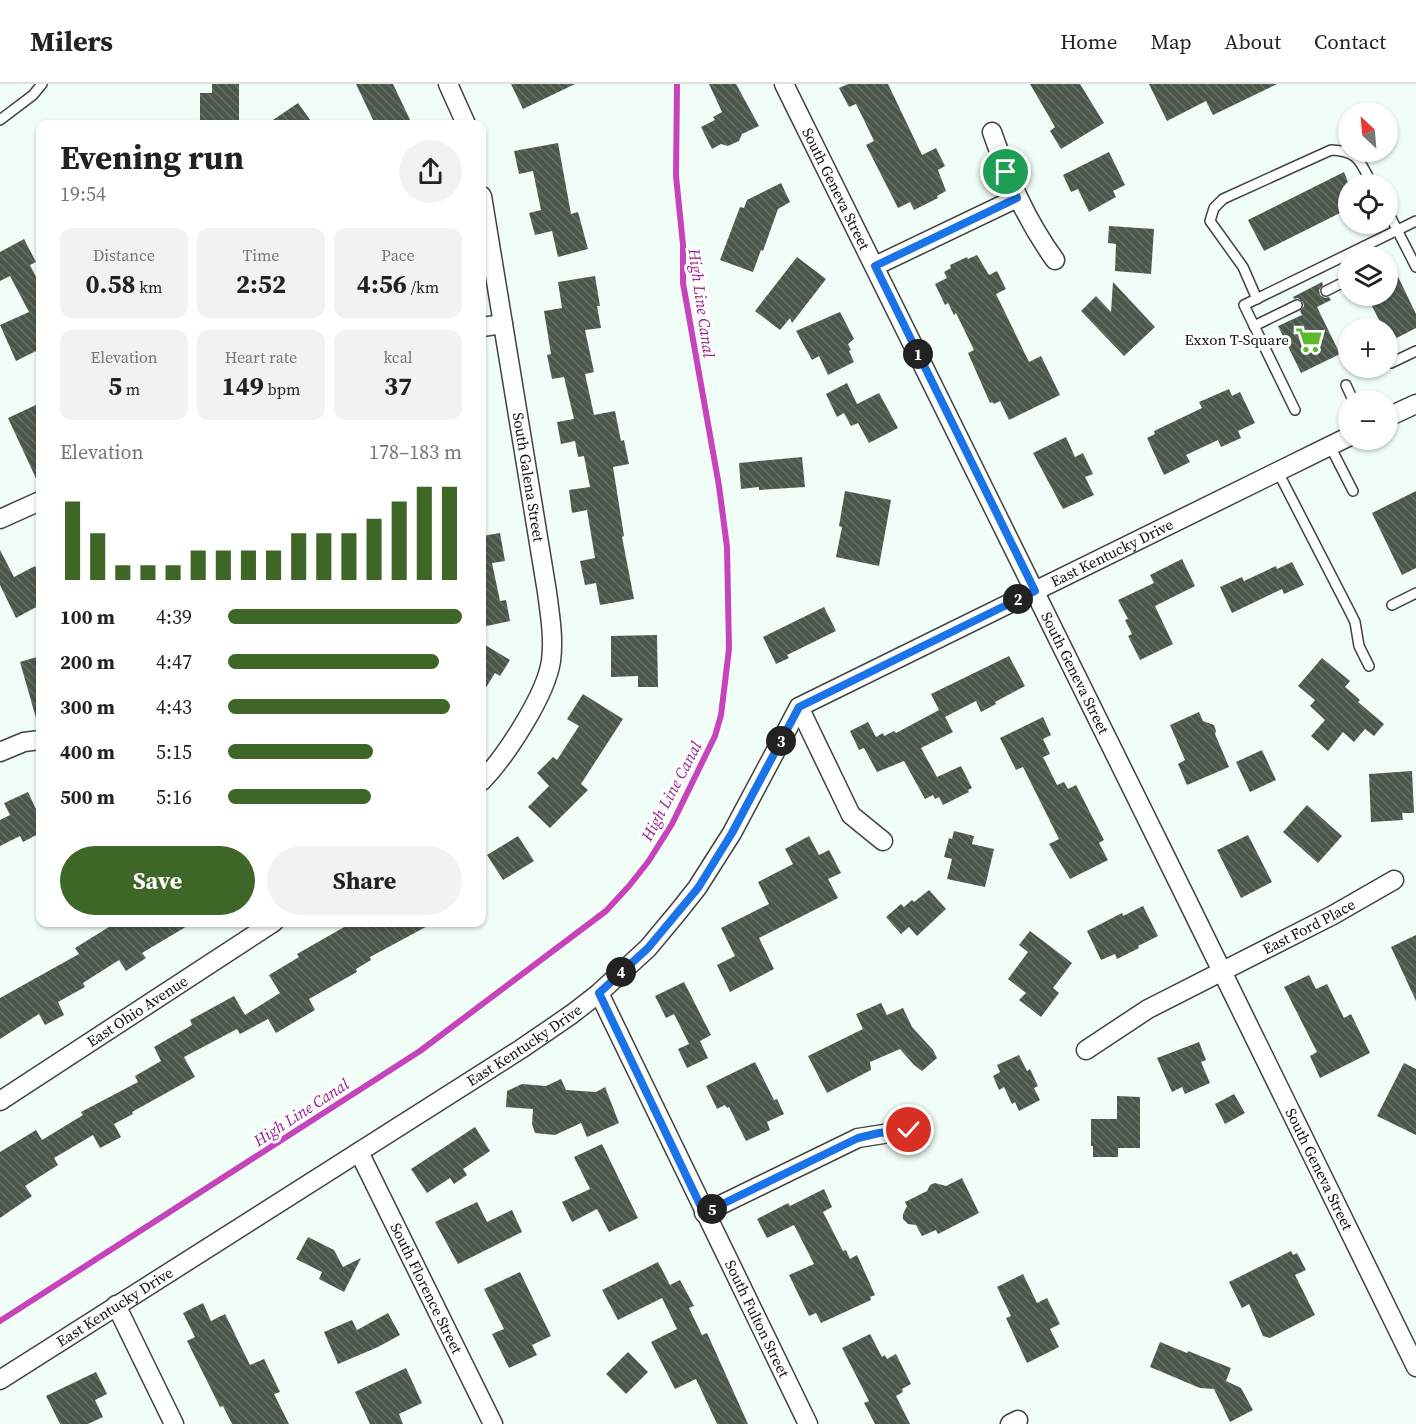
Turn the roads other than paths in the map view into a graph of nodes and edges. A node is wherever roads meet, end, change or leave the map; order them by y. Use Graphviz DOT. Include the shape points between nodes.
graph roads {
  1 [pos="42,84"];
  2 [pos="448,84"];
  3 [pos="784,84"];
  4 [pos="0,120"];
  5 [pos="464,120"];
  6 [pos="992,132"];
  7 [pos="1366,174"];
  8 [pos="1017,198"];
  9 [pos="486,220"];
  10 [pos="1416,221"];
  11 [pos="1398,230"];
  12 [pos="1390,234"];
  13 [pos="1055,260"];
  14 [pos="875,266"];
  15 [pos="1416,267"];
  16 [pos="1338,285"];
  17 [pos="1326,291"];
  18 [pos="1257,299"];
  19 [pos="1297,305"];
  20 [pos="503,324"];
  21 [pos="486,326"];
  22 [pos="1254,326"];
  23 [pos="1416,351"];
  24 [pos="1398,360"];
  25 [pos="1346,385"];
  26 [pos="1348,390"];
  27 [pos="1416,404"];
  28 [pos="1295,410"];
  29 [pos="1398,412"];
  30 [pos="1338,442"];
  31 [pos="1330,446"];
  32 [pos="1278,471"];
  33 [pos="1353,491"];
  34 [pos="36,503"];
  35 [pos="0,519"];
  36 [pos="1035,591"];
  37 [pos="1416,593"];
  38 [pos="1392,605"];
  39 [pos="1369,666"];
  40 [pos="799,707"];
  41 [pos="36,740"];
  42 [pos="0,752"];
  43 [pos="486,775"];
  44 [pos="883,841"];
  45 [pos="1394,880"];
  46 [pos="266,927"];
  47 [pos="1222,971"];
  48 [pos="599,993"];
  49 [pos="1086,1050"];
  50 [pos="0,1101"];
  51 [pos="909,1130"];
  52 [pos="359,1152"];
  53 [pos="704,1213"];
  54 [pos="116,1305"];
  55 [pos="1416,1367"];
  56 [pos="0,1380"];
  57 [pos="174,1424"];
  58 [pos="493,1424"];
  59 [pos="808,1424"];
  1 -- 4 [label="lane"];
  2 -- 5 [label="street"];
  3 -- 14 [label="street, South Geneva Street"];
  6 -- 8 [label="street"];
  7 -- 18 [label="lane" via="1358,159 1347,151 1331,150 1224,199 1214,208 1210,221 1243,267"];
  8 -- 13 [label="street"];
  8 -- 14 [label="street"];
  9 -- 20 [label="street, South Galena Street"];
  10 -- 11 [label="lane"];
  11 -- 15 [label="lane"];
  12 -- 18 [label="lane"];
  14 -- 36 [label="street, South Geneva Street"];
  16 -- 17 [label="lane"];
  18 -- 22 [label="lane" via="1244,305"];
  19 -- 22 [label="lane"];
  20 -- 21 [label="street"];
  20 -- 43 [label="street, South Galena Street" via="548,599 552,647 546,682 507,749"];
  22 -- 28 [label="lane"];
  23 -- 24 [label="lane"];
  25 -- 26 [label="lane"];
  27 -- 29 [label="street"];
  30 -- 31 [label="street, East Kentucky Drive"];
  31 -- 32 [label="street, East Kentucky Drive"];
  31 -- 33 [label="lane"];
  32 -- 36 [label="street, East Kentucky Drive"];
  32 -- 39 [label="lane" via="1348,608"];
  34 -- 35 [label="street"];
  36 -- 40 [label="street, East Kentucky Drive"];
  36 -- 47 [label="street, South Geneva Street"];
  37 -- 38 [label="lane"];
  40 -- 44 [label="street" via="851,815"];
  40 -- 48 [label="street, East Kentucky Drive" via="698,888 648,948"];
  41 -- 42 [label="street"];
  45 -- 47 [label="street, East Ford Place"];
  46 -- 50 [label="street, East Ohio Avenue"];
  47 -- 49 [label="street" via="1148,1009"];
  47 -- 55 [label="street, South Geneva Street"];
  48 -- 52 [label="street, East Kentucky Drive" via="538,1038"];
  48 -- 53 [label="street, South Fulton Street"];
  51 -- 53 [label="street" via="858,1138"];
  52 -- 54 [label="street, East Kentucky Drive"];
  52 -- 58 [label="street, South Florence Street"];
  53 -- 59 [label="street, South Fulton Street"];
  54 -- 56 [label="street, East Kentucky Drive"];
  54 -- 57 [label="street"];
}
